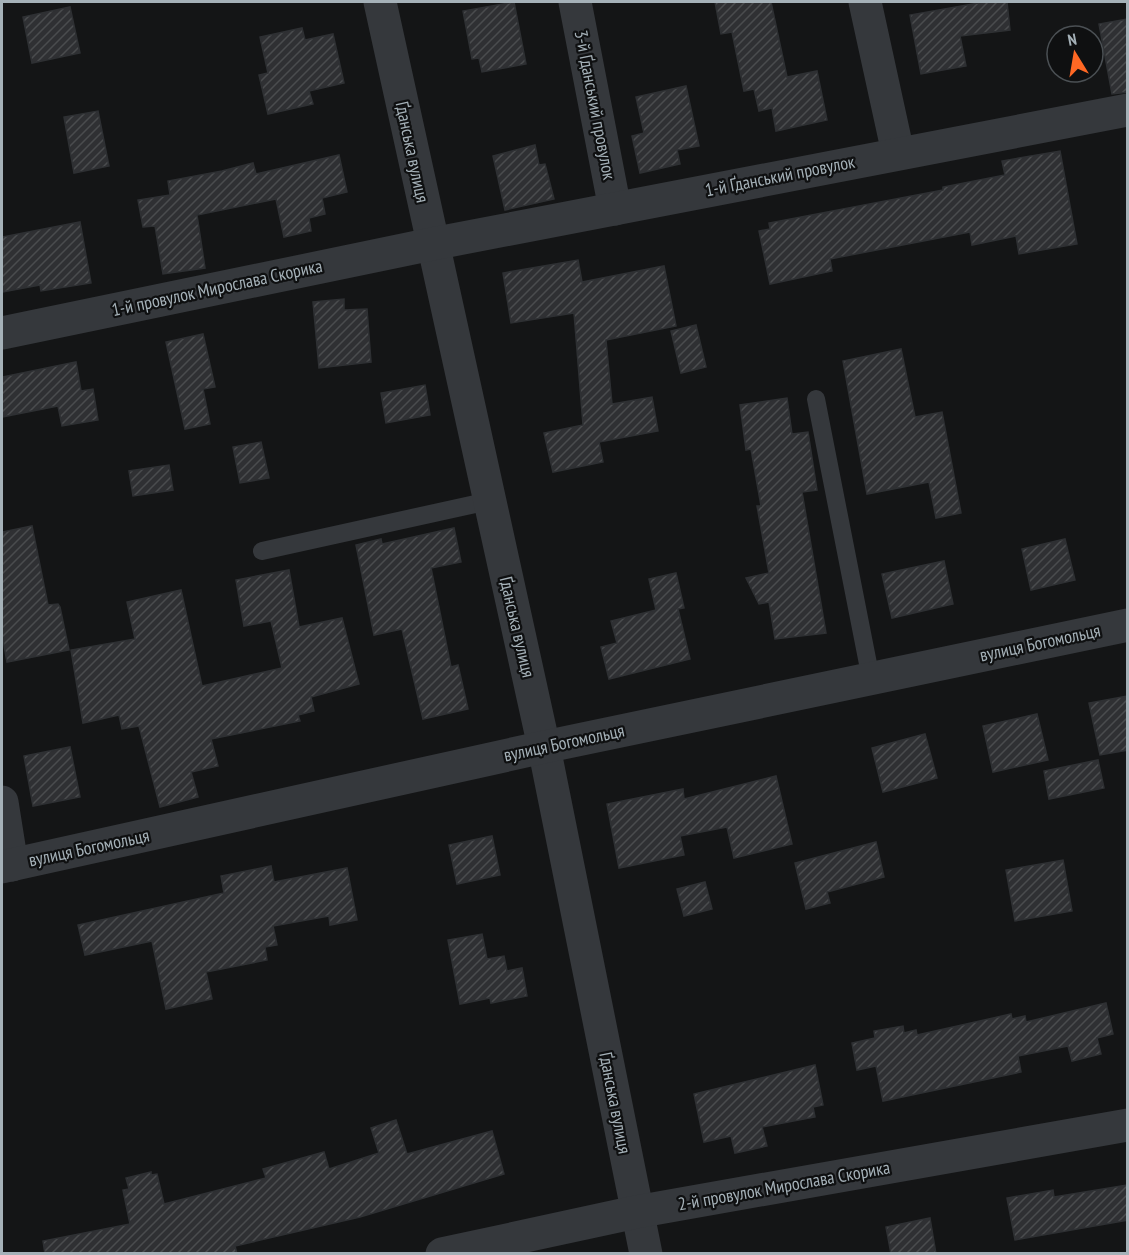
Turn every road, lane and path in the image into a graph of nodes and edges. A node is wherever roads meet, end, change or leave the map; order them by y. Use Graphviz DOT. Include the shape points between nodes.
graph roads {
  1 [pos="380,2"];
  2 [pos="575,2"];
  3 [pos="865,2"];
  4 [pos="1128,110"];
  5 [pos="898,153"];
  6 [pos="615,209"];
  7 [pos="432,244"];
  8 [pos="2,333"];
  9 [pos="816,399"];
  10 [pos="489,501"];
  11 [pos="262,551"];
  12 [pos="1128,625"];
  13 [pos="871,679"];
  14 [pos="544,747"];
  15 [pos="2,802"];
  16 [pos="7,866"];
  17 [pos="1128,1125"];
  18 [pos="636,1212"];
  19 [pos="442,1254"];
  20 [pos="646,1254"];
  1 -- 7 [label="street, Ґданська вулиця"];
  2 -- 6 [label="street, 3-й Ґданський провулок"];
  3 -- 5 [label="street"];
  4 -- 5 [label="street, 1-й Ґданський провулок"];
  5 -- 6 [label="street, 1-й Ґданський провулок"];
  6 -- 7 [label="street, 1-й Ґданський провулок"];
  7 -- 8 [label="street, 1-й провулок Мирослава Скорика"];
  7 -- 10 [label="street, Ґданська вулиця"];
  9 -- 13 [label="lane"];
  10 -- 11 [label="lane"];
  10 -- 14 [label="street, Ґданська вулиця"];
  12 -- 13 [label="street, вулиця Богомольця"];
  13 -- 14 [label="street, вулиця Богомольця"];
  14 -- 16 [label="street, вулиця Богомольця"];
  14 -- 18 [label="street, Ґданська вулиця"];
  15 -- 16 [label="street"];
  17 -- 18 [label="street, 2-й провулок Мирослава Скорика"];
  18 -- 19 [label="street, 2-й провулок Мирослава Скорика"];
  18 -- 20 [label="street, Ґданська вулиця"];
}
